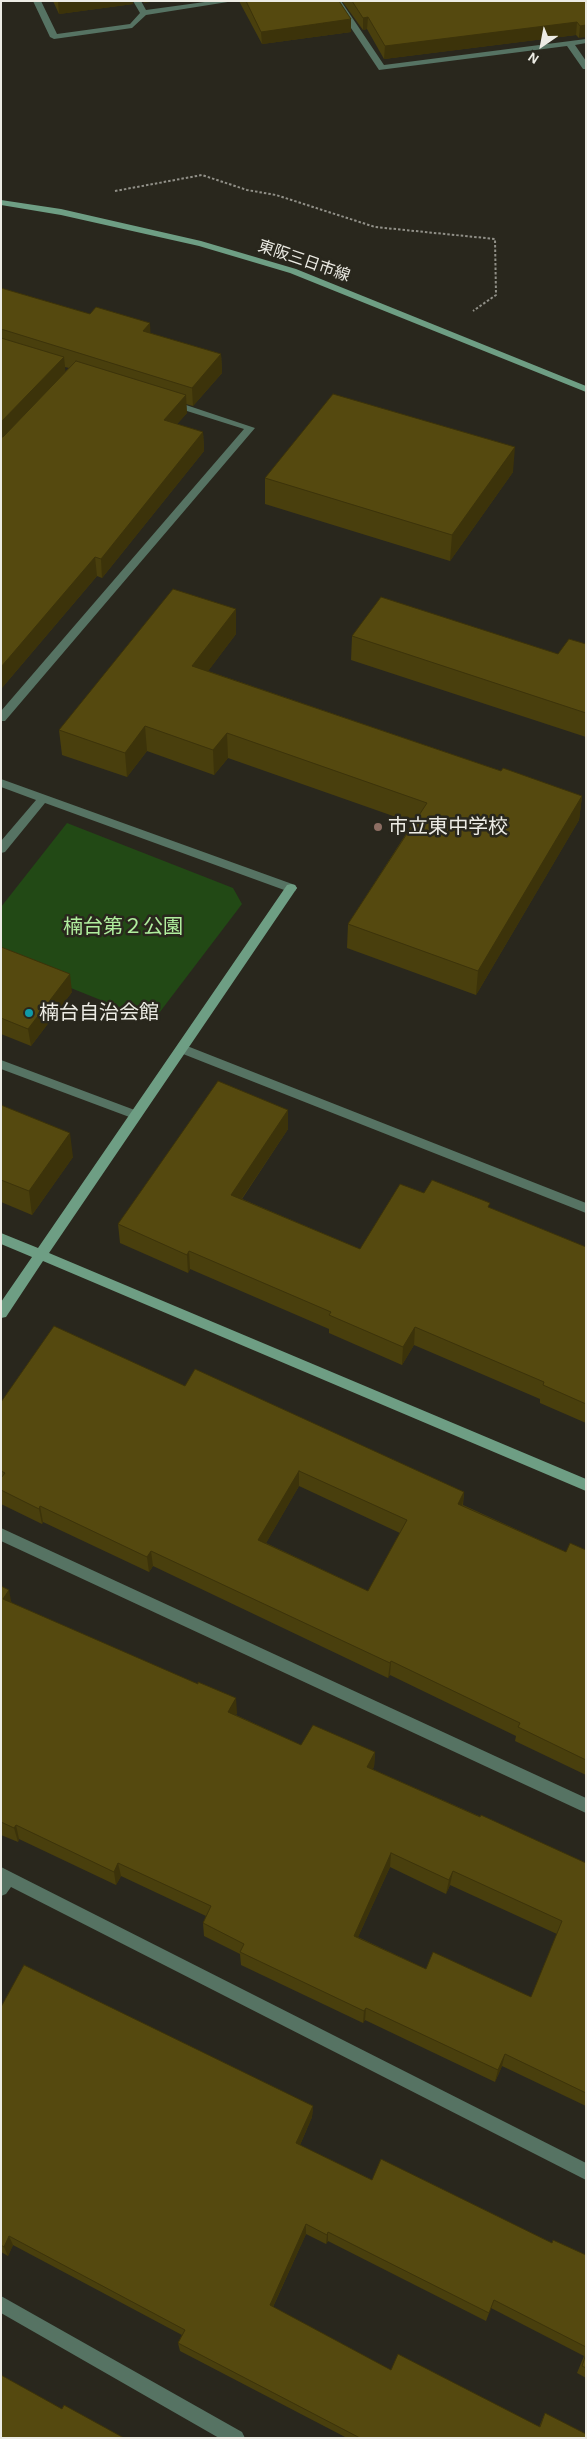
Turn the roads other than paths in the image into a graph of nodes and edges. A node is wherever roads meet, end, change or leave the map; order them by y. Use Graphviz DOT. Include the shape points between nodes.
graph roads {
  1 [pos="37,1"];
  2 [pos="137,1"];
  3 [pos="230,1"];
  4 [pos="336,1"];
  5 [pos="144,13"];
  6 [pos="586,42"];
  7 [pos="570,44"];
  8 [pos="586,67"];
  9 [pos="1,202"];
  10 [pos="586,388"];
  11 [pos="158,399"];
  12 [pos="1,718"];
  13 [pos="1,783"];
  14 [pos="43,798"];
  15 [pos="1,849"];
  16 [pos="182,1048"];
  17 [pos="1,1064"];
  18 [pos="136,1115"];
  19 [pos="586,1208"];
  20 [pos="1,1238"];
  21 [pos="40,1255"];
  22 [pos="1,1313"];
  23 [pos="586,1485"];
  24 [pos="1,1534"];
  25 [pos="586,1806"];
  26 [pos="4,1880"];
  27 [pos="586,2172"];
  28 [pos="1,2304"];
  29 [pos="236,2438"];
  1 -- 5 [label="street" via="54,37 132,26"];
  2 -- 5 [label="street"];
  3 -- 5 [label="street"];
  4 -- 7 [label="street" via="382,68"];
  6 -- 7 [label="street"];
  7 -- 8 [label="street"];
  9 -- 10 [label="street, 東阪三日市線" via="61,212 201,244 293,271"];
  11 -- 12 [label="street" via="250,428"];
  13 -- 14 [label="street"];
  14 -- 15 [label="street"];
  14 -- 16 [label="street" via="291,888"];
  16 -- 18 [label="street"];
  16 -- 19 [label="street"];
  17 -- 18 [label="street"];
  18 -- 21 [label="street"];
  20 -- 21 [label="street"];
  21 -- 22 [label="street"];
  21 -- 23 [label="street"];
  24 -- 25 [label="street"];
  26 -- 27 [label="street"];
  28 -- 29 [label="street"];
}
